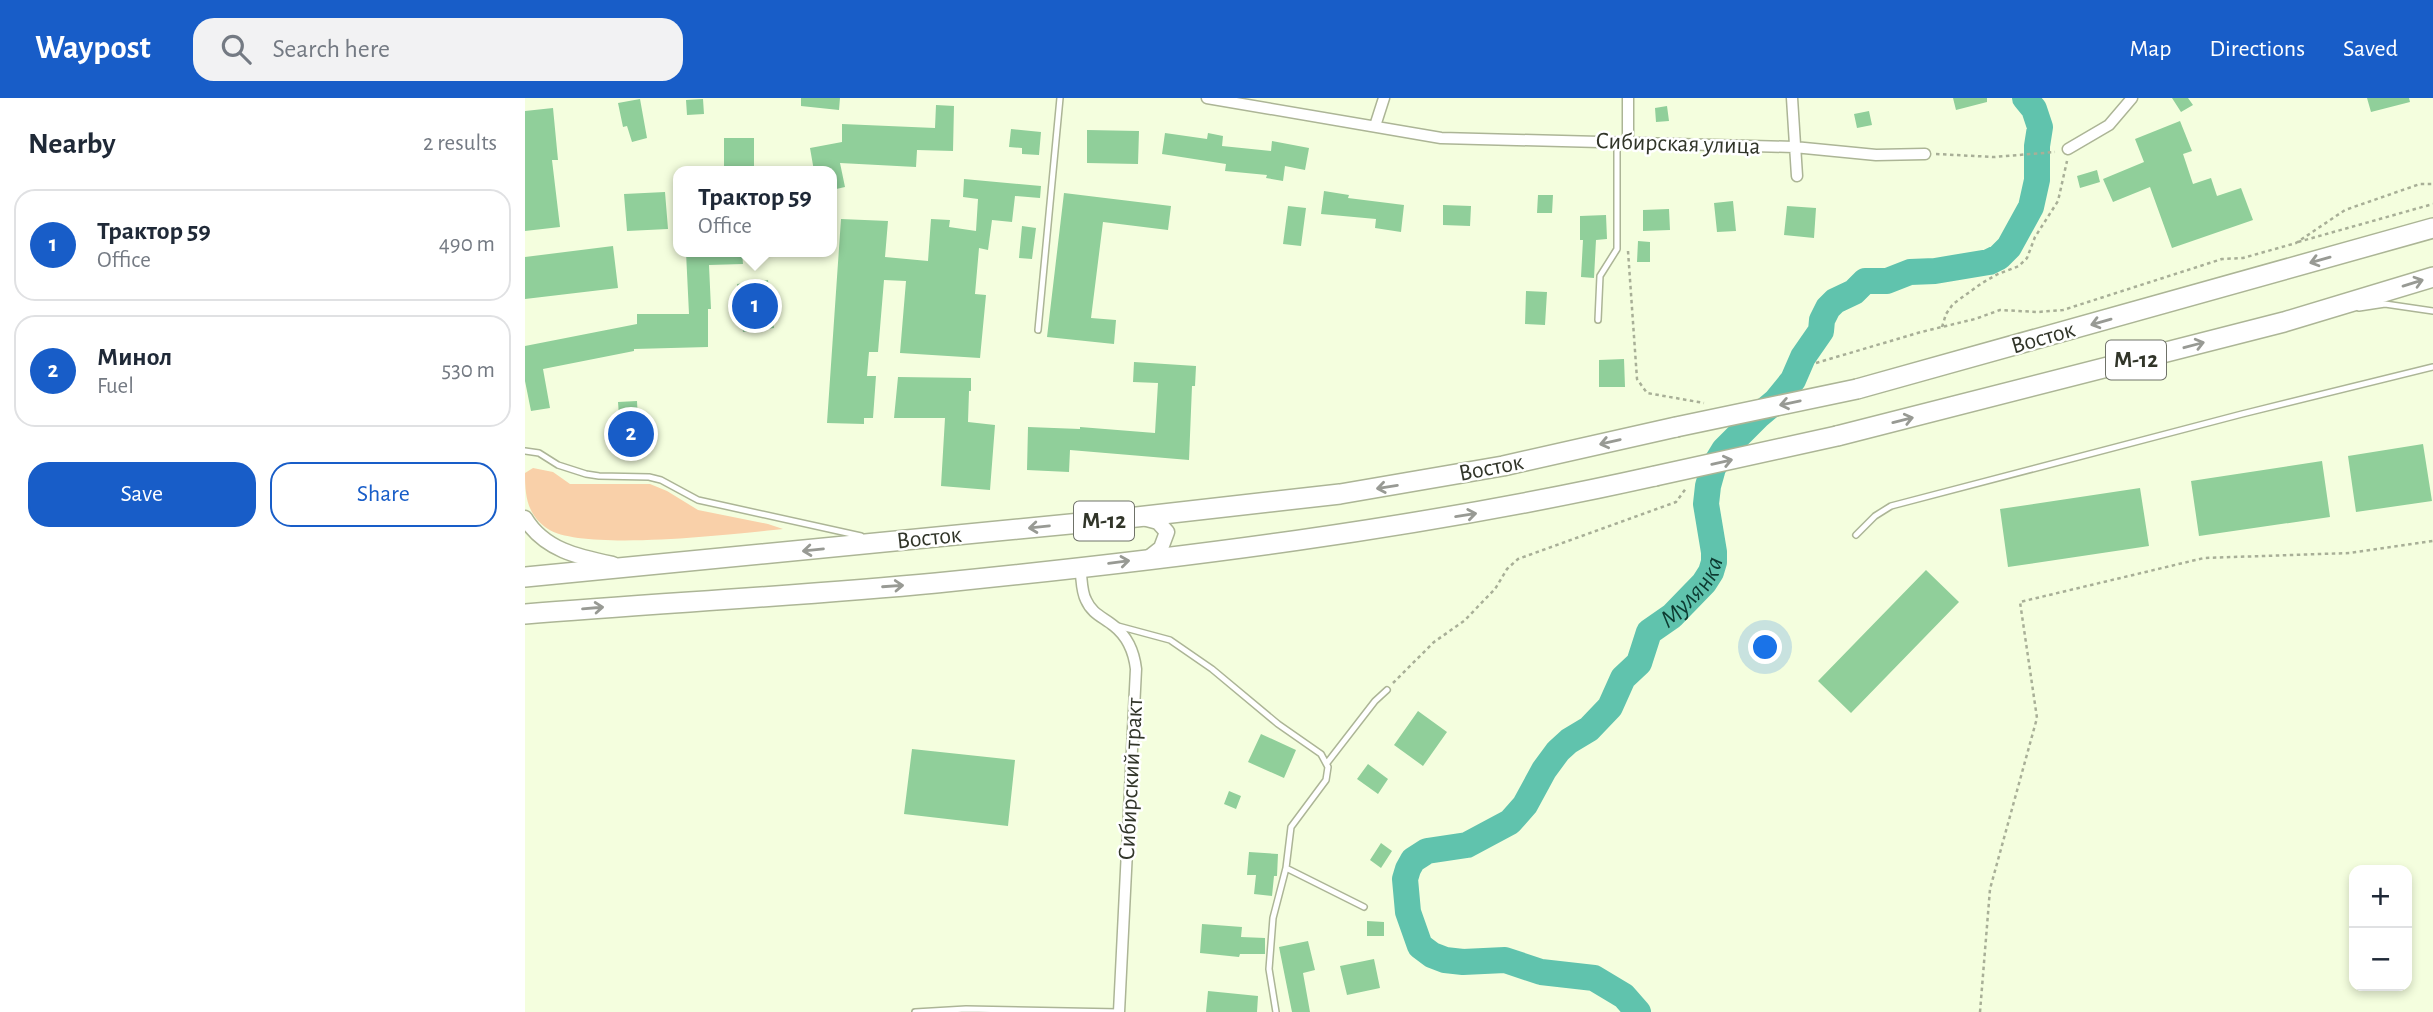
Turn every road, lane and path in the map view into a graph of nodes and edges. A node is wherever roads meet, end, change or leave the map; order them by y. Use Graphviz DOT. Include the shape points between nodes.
graph roads {
  1 [pos="1060,98"];
  2 [pos="1207,98"];
  3 [pos="1384,98"];
  4 [pos="1628,98"];
  5 [pos="1792,98"];
  6 [pos="2132,98"];
  7 [pos="1375,126"];
  8 [pos="1622,142"];
  9 [pos="1794,147"];
  10 [pos="2066,150"];
  11 [pos="1925,154"];
  12 [pos="1797,176"];
  13 [pos="2433,184"];
  14 [pos="2433,204"];
  15 [pos="2433,228"];
  16 [pos="2296,243"];
  17 [pos="2433,277"];
  18 [pos="2433,311"];
  19 [pos="1598,320"];
  20 [pos="2284,322"];
  21 [pos="1942,327"];
  22 [pos="1038,330"];
  23 [pos="1816,362"];
  24 [pos="2433,367"];
  25 [pos="525,451"];
  26 [pos="1136,517"];
  27 [pos="525,518"];
  28 [pos="1856,535"];
  29 [pos="2433,541"];
  30 [pos="888,542"];
  31 [pos="1147,559"];
  32 [pos="1080,567"];
  33 [pos="632,568"];
  34 [pos="525,577"];
  35 [pos="525,614"];
  36 [pos="1113,625"];
  37 [pos="1387,690"];
  38 [pos="1327,763"];
  39 [pos="1286,868"];
  40 [pos="1364,907"];
  41 [pos="915,1012"];
  42 [pos="1119,1012"];
  43 [pos="1276,1012"];
  44 [pos="1980,1012"];
  1 -- 22 [label="lane"];
  2 -- 7 [label="street, Сибирская улица"];
  3 -- 7 [label="street"];
  4 -- 8 [label="street"];
  5 -- 9 [label="street"];
  6 -- 10 [label="street" via="2109,125"];
  7 -- 8 [label="street, Сибирская улица" via="1441,138"];
  8 -- 9 [label="street, Сибирская улица"];
  8 -- 19 [label="lane" via="1617,249 1600,276"];
  9 -- 11 [label="street, Сибирская улица" via="1877,155"];
  9 -- 12 [label="street"];
  10 -- 11 [label="path" via="1994,157"];
  10 -- 21 [label="path" via="2058,201 2027,258 1953,304"];
  13 -- 16 [label="path" via="2420,184 2345,210"];
  14 -- 16 [label="path"];
  15 -- 26 [label="highway, Восток / М-12, one-way, bridge" via="1857,389 1385,488"];
  16 -- 21 [label="path" via="2222,259 2063,310 2000,310"];
  20 -- 17 [label="highway, Восток / М-12, one-way"];
  18 -- 20 [label="lane" via="2385,304"];
  31 -- 20 [label="highway, Восток / М-12, one-way, bridge" via="1508,508 1837,436"];
  21 -- 23 [label="path"];
  24 -- 28 [label="lane" via="1891,506"];
  25 -- 30 [label="lane" via="578,472 649,477 698,500"];
  26 -- 30 [label="highway, Восток / М-12, one-way"];
  26 -- 31 [label="street" via="1158,522 1167,533 1161,548"];
  27 -- 33 [label="street" via="544,541 560,550"];
  29 -- 44 [label="path" via="2350,553 2204,558 2020,602 2037,718 1990,889"];
  30 -- 33 [label="highway, Восток / М-12, one-way"];
  32 -- 31 [label="highway, Восток / М-12, one-way"];
  35 -- 32 [label="highway, Восток / М-12, one-way" via="934,583"];
  32 -- 36 [label="street, Сибирский тракт" via="1085,599"];
  33 -- 34 [label="highway, Восток / М-12"];
  36 -- 38 [label="lane" via="1160,636 1182,647"];
  36 -- 42 [label="street, Сибирский тракт" via="1127,639 1136,669"];
  37 -- 38 [label="lane"];
  38 -- 39 [label="lane" via="1325,780 1291,827"];
  39 -- 40 [label="lane"];
  39 -- 43 [label="lane" via="1272,918 1269,969"];
  41 -- 42 [label="lane"];
}
